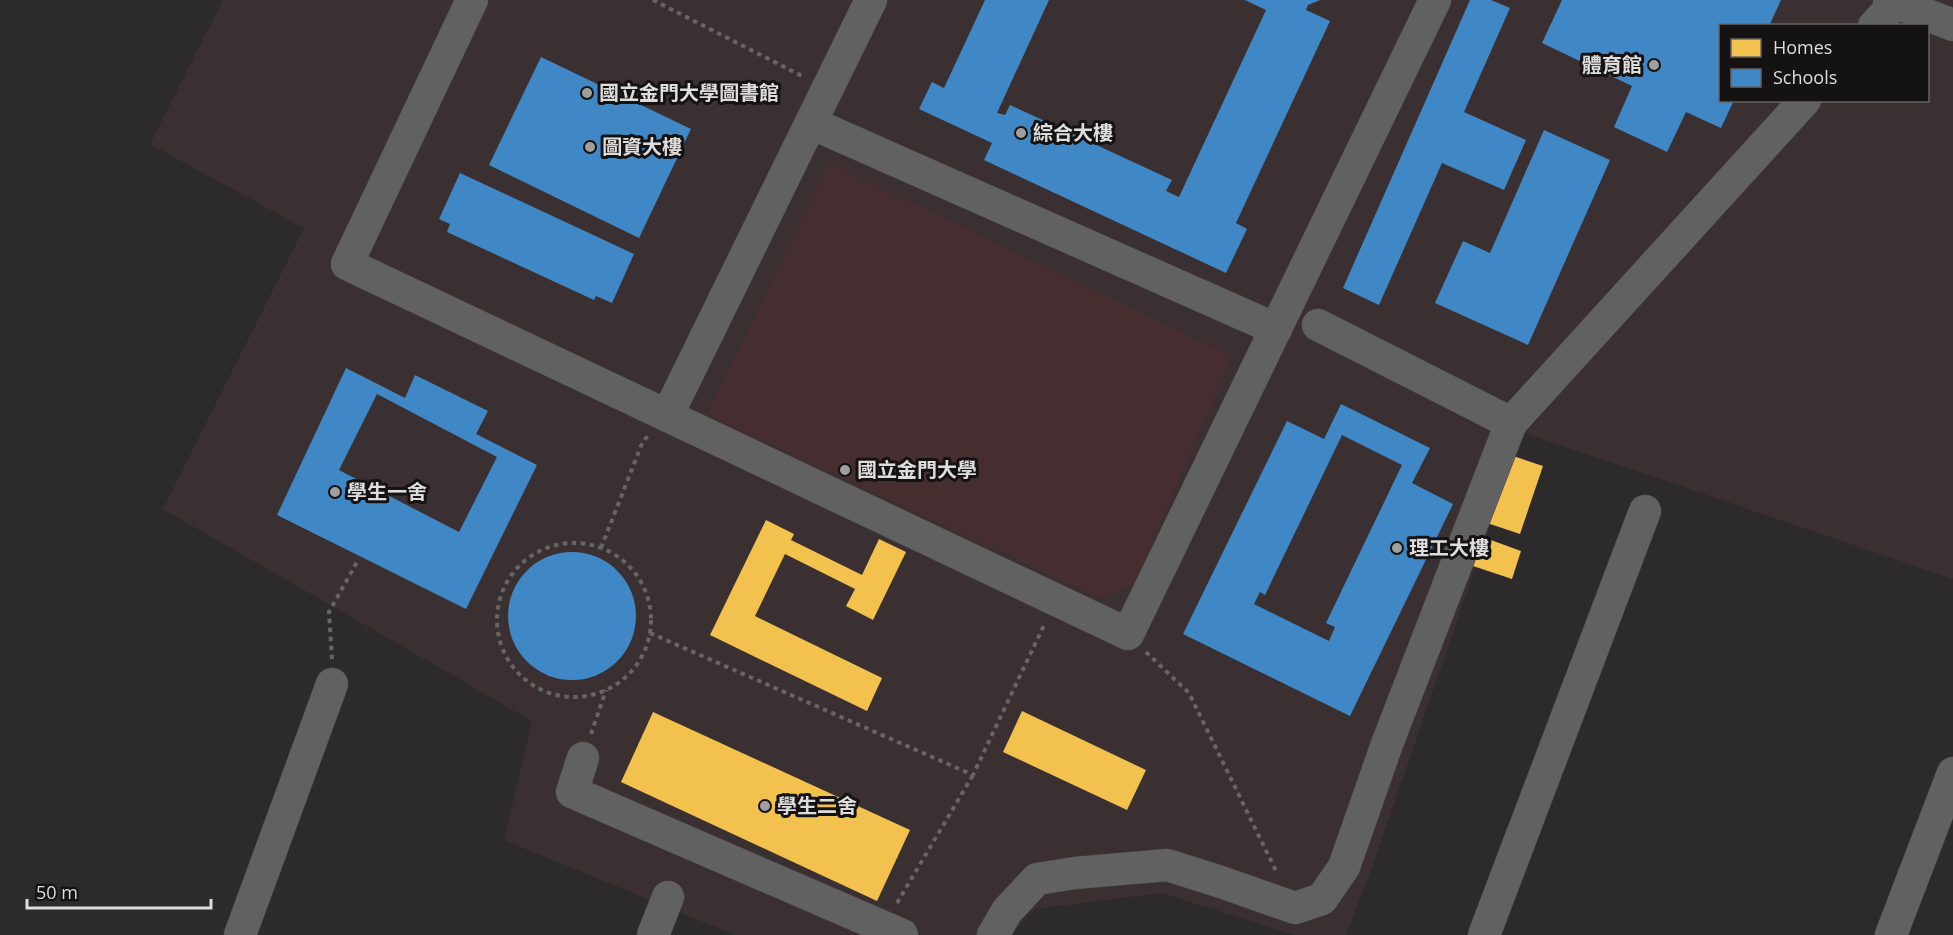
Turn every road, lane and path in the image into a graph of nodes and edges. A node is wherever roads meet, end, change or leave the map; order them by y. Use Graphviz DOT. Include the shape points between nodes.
graph roads {
  1 [pos="472,0"];
  2 [pos="653,0"];
  3 [pos="871,0"];
  4 [pos="1435,0"];
  5 [pos="1892,1"];
  6 [pos="1875,24"];
  7 [pos="1953,25"];
  8 [pos="827,89"];
  9 [pos="1803,102"];
  10 [pos="810,123"];
  11 [pos="1318,326"];
  12 [pos="1276,329"];
  13 [pos="667,416"];
  14 [pos="1511,423"];
  15 [pos="1645,511"];
  16 [pos="601,548"];
  17 [pos="357,562"];
  18 [pos="1056,600"];
  19 [pos="650,633"];
  20 [pos="1128,634"];
  21 [pos="332,684"];
  22 [pos="606,690"];
  23 [pos="583,758"];
  24 [pos="1953,773"];
  25 [pos="974,775"];
  26 [pos="668,897"];
  27 [pos="1295,908"];
  28 [pos="893,930"];
  29 [pos="240,935"];
  30 [pos="653,935"];
  31 [pos="993,935"];
  32 [pos="1484,935"];
  33 [pos="1892,935"];
  1 -- 13 [label="street" via="347,264"];
  2 -- 8 [label="path"];
  3 -- 8 [label="street"];
  4 -- 12 [label="street"];
  5 -- 6 [label="street"];
  5 -- 7 [label="street"];
  8 -- 10 [label="street"];
  9 -- 14 [label="street"];
  10 -- 12 [label="street"];
  10 -- 13 [label="street"];
  11 -- 14 [label="street"];
  12 -- 20 [label="street"];
  13 -- 16 [label="path" via="643,441"];
  13 -- 18 [label="street"];
  14 -- 27 [label="street" via="1387,744 1344,867 1322,899"];
  15 -- 32 [label="street"];
  16 -- 19 [label="path" via="617,555 637,574 648,598"];
  16 -- 22 [label="path" via="566,543 540,551 518,566 503,589 497,613 499,637 508,660 523,678 543,692 567,698"];
  17 -- 21 [label="path" via="329,612"];
  18 -- 20 [label="street"];
  18 -- 25 [label="path"];
  19 -- 22 [label="path" via="633,672"];
  19 -- 25 [label="path"];
  20 -- 27 [label="path" via="1189,693"];
  21 -- 29 [label="street"];
  22 -- 23 [label="path"];
  23 -- 28 [label="street" via="572,792"];
  24 -- 33 [label="street"];
  25 -- 28 [label="path"];
  26 -- 30 [label="street"];
  27 -- 31 [label="street" via="1167,865 1075,873 1037,879 1007,910"];
}
